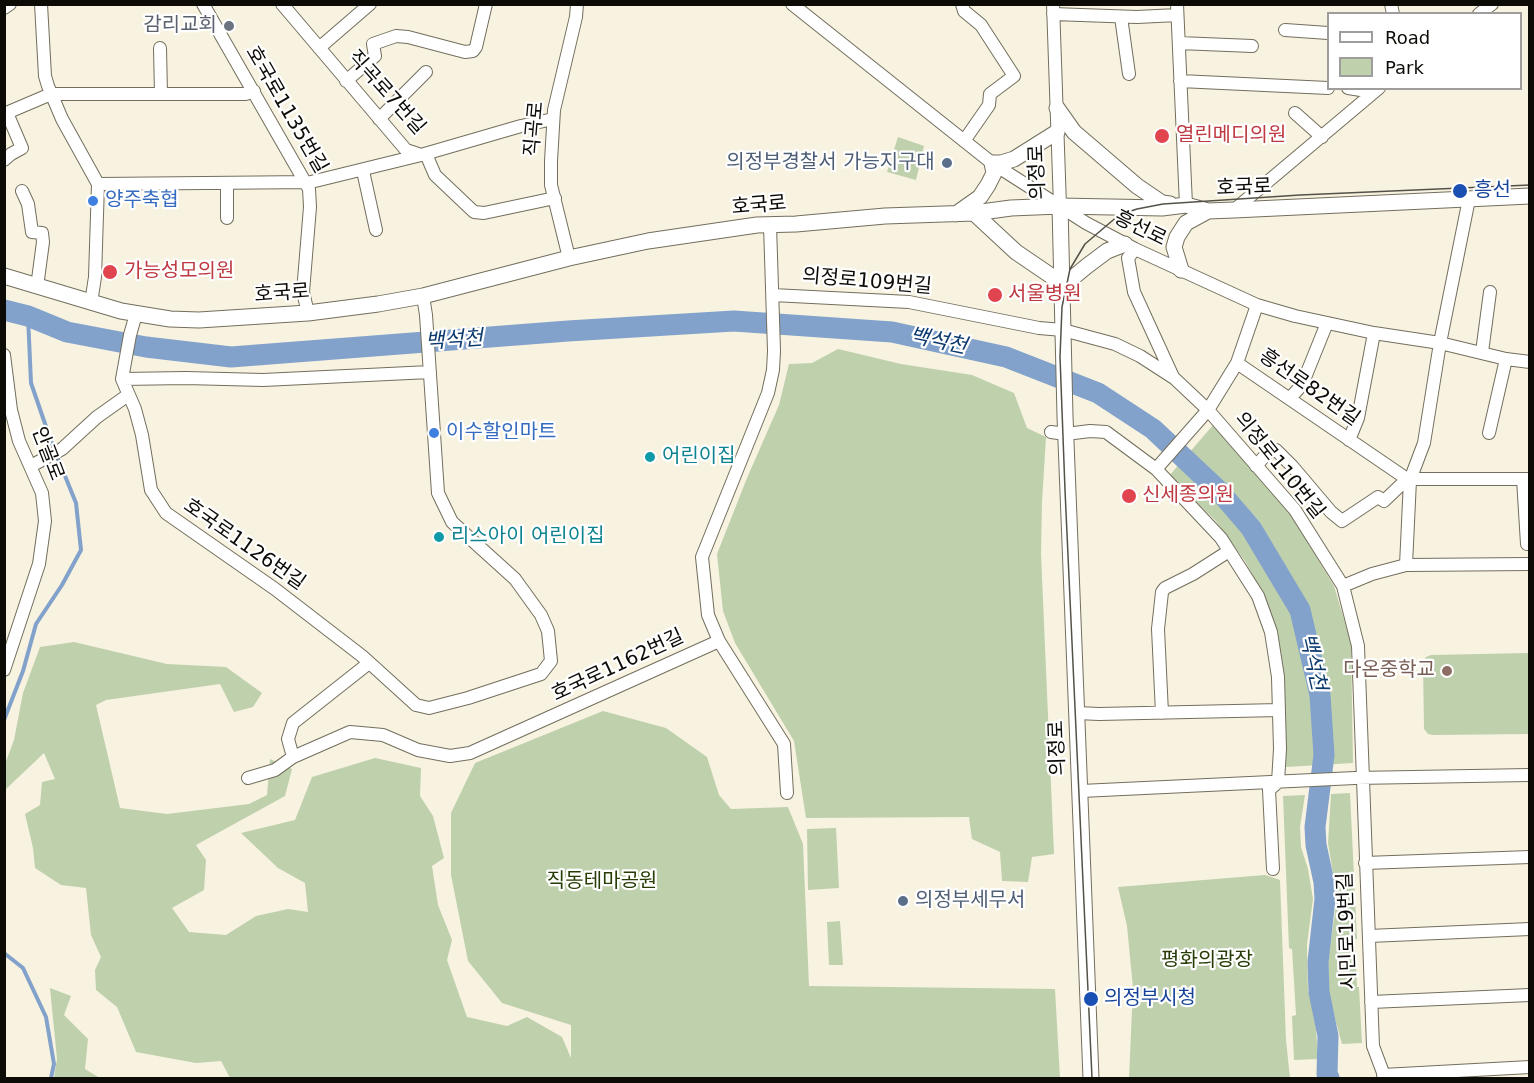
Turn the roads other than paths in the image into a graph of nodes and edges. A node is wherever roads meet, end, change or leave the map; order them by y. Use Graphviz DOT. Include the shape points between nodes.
graph roads {
  1 [pos="10,4"];
  2 [pos="40,4"];
  3 [pos="203,4"];
  4 [pos="282,4"];
  5 [pos="370,4"];
  6 [pos="486,4"];
  7 [pos="577,4"];
  8 [pos="962,4"];
  9 [pos="794,5"];
  10 [pos="4,8"];
  11 [pos="1053,9"];
  12 [pos="1177,10"];
  13 [pos="1121,17"];
  14 [pos="1285,30"];
  15 [pos="1327,33"];
  16 [pos="1179,43"];
  17 [pos="1252,46"];
  18 [pos="160,48"];
  19 [pos="319,48"];
  20 [pos="426,72"];
  21 [pos="1130,74"];
  22 [pos="346,81"];
  23 [pos="1180,81"];
  24 [pos="1327,88"];
  25 [pos="1377,90"];
  26 [pos="254,91"];
  27 [pos="51,94"];
  28 [pos="161,94"];
  29 [pos="1057,108"];
  30 [pos="6,113"];
  31 [pos="1295,113"];
  32 [pos="379,119"];
  33 [pos="553,119"];
  34 [pos="1057,132"];
  35 [pos="1322,137"];
  36 [pos="964,141"];
  37 [pos="423,154"];
  38 [pos="4,160"];
  39 [pos="992,163"];
  40 [pos="363,171"];
  41 [pos="305,183"];
  42 [pos="98,184"];
  43 [pos="227,184"];
  44 [pos="22,191"];
  45 [pos="1530,196"];
  46 [pos="555,198"];
  47 [pos="1469,199"];
  48 [pos="1181,205"];
  49 [pos="1060,206"];
  50 [pos="1234,210"];
  51 [pos="1208,211"];
  52 [pos="974,213"];
  53 [pos="956,214"];
  54 [pos="227,218"];
  55 [pos="770,225"];
  56 [pos="376,230"];
  57 [pos="1130,247"];
  58 [pos="569,258"];
  59 [pos="1181,270"];
  60 [pos="5,277"];
  61 [pos="37,287"];
  62 [pos="1062,291"];
  63 [pos="1490,292"];
  64 [pos="773,295"];
  65 [pos="423,296"];
  66 [pos="91,303"];
  67 [pos="1257,304"];
  68 [pos="308,313"];
  69 [pos="136,314"];
  70 [pos="1327,323"];
  71 [pos="1374,333"];
  72 [pos="1063,335"];
  73 [pos="1440,343"];
  74 [pos="1482,352"];
  75 [pos="4,355"];
  76 [pos="1506,359"];
  77 [pos="1530,362"];
  78 [pos="1237,363"];
  79 [pos="430,372"];
  80 [pos="122,375"];
  81 [pos="1174,378"];
  82 [pos="128,395"];
  83 [pos="1290,398"];
  84 [pos="1208,410"];
  85 [pos="1058,433"];
  86 [pos="1489,433"];
  87 [pos="1349,440"];
  88 [pos="31,466"];
  89 [pos="1256,466"];
  90 [pos="1156,469"];
  91 [pos="1526,479"];
  92 [pos="1409,480"];
  93 [pos="1527,544"];
  94 [pos="1229,551"];
  95 [pos="1530,564"];
  96 [pos="1407,565"];
  97 [pos="1343,586"];
  98 [pos="719,641"];
  99 [pos="369,663"];
  100 [pos="4,670"];
  101 [pos="1279,710"];
  102 [pos="1162,712"];
  103 [pos="1077,713"];
  104 [pos="293,756"];
  105 [pos="1530,775"];
  106 [pos="248,778"];
  107 [pos="1360,779"];
  108 [pos="1280,782"];
  109 [pos="1081,791"];
  110 [pos="787,793"];
  111 [pos="1530,857"];
  112 [pos="1365,863"];
  113 [pos="1273,869"];
  114 [pos="1530,929"];
  115 [pos="1369,936"];
  116 [pos="1530,995"];
  117 [pos="1371,1002"];
  118 [pos="1530,1067"];
  119 [pos="1384,1077"];
  120 [pos="1091,1078"];
  1 -- 10 [label="street"];
  2 -- 27 [label="street" via="45,76"];
  3 -- 26 [label="street, 호국로1135번길"];
  4 -- 19 [label="street, 직곡로7번길"];
  5 -- 19 [label="street"];
  6 -- 22 [label="street" via="473,51 396,36 373,44 375,56"];
  7 -- 33 [label="street, 직곡로"];
  8 -- 36 [label="street" via="964,11 981,24 1014,76 990,94 989,105"];
  9 -- 36 [label="street, 흥선로"];
  11 -- 13 [label="street"];
  11 -- 29 [label="street, 의정로"];
  12 -- 13 [label="street"];
  12 -- 16 [label="street"];
  13 -- 21 [label="street"];
  14 -- 15 [label="street"];
  16 -- 17 [label="street"];
  16 -- 23 [label="street"];
  18 -- 28 [label="street"];
  19 -- 22 [label="street, 직곡로7번길"];
  20 -- 32 [label="street"];
  22 -- 32 [label="street, 직곡로7번길"];
  23 -- 24 [label="street"];
  23 -- 48 [label="street"];
  25 -- 35 [label="street"];
  26 -- 28 [label="street"];
  26 -- 41 [label="street, 호국로1135번길"];
  27 -- 28 [label="street"];
  27 -- 30 [label="street"];
  27 -- 42 [label="street"];
  29 -- 34 [label="street, 의정로"];
  29 -- 48 [label="street" via="1074,132 1137,186 1162,203"];
  30 -- 38 [label="street" via="22,148"];
  31 -- 35 [label="street"];
  32 -- 37 [label="street, 직곡로7번길" via="406,150"];
  33 -- 37 [label="street, 직곡로7번길"];
  33 -- 46 [label="street, 직곡로" via="551,185"];
  34 -- 39 [label="street" via="1014,159"];
  34 -- 49 [label="street, 의정로"];
  35 -- 50 [label="street"];
  36 -- 39 [label="street, 흥선로"];
  37 -- 40 [label="street"];
  37 -- 46 [label="street" via="435,175 474,212"];
  39 -- 49 [label="street, 흥선로"];
  39 -- 53 [label="street" via="994,173 984,191"];
  40 -- 41 [label="street"];
  40 -- 56 [label="street"];
  41 -- 43 [label="street"];
  41 -- 68 [label="street, 호국로1135번길" via="310,197 303,292"];
  42 -- 43 [label="street"];
  42 -- 66 [label="street"];
  43 -- 54 [label="street"];
  44 -- 61 [label="street" via="32,232 42,233"];
  45 -- 47 [label="street, 호국로"];
  46 -- 58 [label="street, 직곡로"];
  47 -- 50 [label="street, 호국로"];
  47 -- 73 [label="street"];
  48 -- 49 [label="street, 호국로"];
  48 -- 51 [label="street, 호국로"];
  49 -- 52 [label="street, 호국로"];
  49 -- 57 [label="street, 흥선로"];
  49 -- 62 [label="street, 의정로"];
  50 -- 51 [label="street, 호국로"];
  51 -- 59 [label="street" via="1186,223 1177,237 1174,247"];
  52 -- 53 [label="street, 호국로"];
  52 -- 62 [label="street"];
  53 -- 55 [label="street, 호국로"];
  55 -- 58 [label="street, 호국로" via="648,241"];
  55 -- 64 [label="street"];
  57 -- 59 [label="street, 흥선로"];
  57 -- 62 [label="street" via="1107,251"];
  57 -- 81 [label="street" via="1134,292"];
  58 -- 65 [label="street, 호국로"];
  59 -- 67 [label="street, 흥선로"];
  60 -- 61 [label="street, 호국로"];
  61 -- 66 [label="street, 호국로"];
  62 -- 72 [label="street, 의정로"];
  63 -- 74 [label="street"];
  64 -- 72 [label="street, 의정로109번길" via="909,302"];
  64 -- 98 [label="street" via="774,351 768,393 702,557 708,615"];
  65 -- 68 [label="street, 호국로"];
  65 -- 79 [label="street"];
  66 -- 69 [label="street, 호국로"];
  67 -- 70 [label="street, 흥선로"];
  67 -- 78 [label="street, 흥선로82번길"];
  68 -- 69 [label="street, 호국로" via="199,320"];
  69 -- 80 [label="street"];
  70 -- 71 [label="street, 흥선로"];
  70 -- 83 [label="street" via="1302,385"];
  71 -- 73 [label="street, 흥선로"];
  71 -- 87 [label="street" via="1358,418"];
  72 -- 81 [label="street, 의정로110번길" via="1115,344"];
  72 -- 85 [label="street, 의정로" via="1065,416"];
  73 -- 74 [label="street, 흥선로"];
  73 -- 92 [label="street" via="1424,443"];
  74 -- 76 [label="street, 흥선로"];
  75 -- 88 [label="street, 안골로" via="10,410"];
  76 -- 77 [label="street, 흥선로"];
  76 -- 86 [label="street"];
  78 -- 83 [label="street, 흥선로82번길"];
  78 -- 84 [label="street"];
  79 -- 80 [label="street" via="263,380"];
  79 -- 99 [label="street, 호국로1126번길" via="438,493 452,522 515,579 541,615 548,631 550,661 541,674 429,708 416,705"];
  80 -- 82 [label="street, 호국로1126번길"];
  81 -- 84 [label="street, 의정로110번길"];
  82 -- 88 [label="street" via="62,449"];
  82 -- 99 [label="street, 호국로1126번길" via="142,435 151,490 166,513 275,589"];
  83 -- 87 [label="street, 흥선로82번길"];
  84 -- 89 [label="street, 의정로110번길"];
  84 -- 90 [label="street"];
  85 -- 90 [label="street" via="1106,432"];
  85 -- 103 [label="street, 의정로"];
  87 -- 92 [label="street, 흥선로82번길"];
  88 -- 100 [label="street, 안골로" via="42,493 45,522 39,564"];
  89 -- 92 [label="street" via="1270,450 1276,450 1342,521 1378,497 1384,501"];
  89 -- 97 [label="street, 의정로110번길" via="1295,510"];
  90 -- 94 [label="street"];
  91 -- 92 [label="street"];
  91 -- 93 [label="street"];
  92 -- 96 [label="street"];
  94 -- 101 [label="street" via="1258,596 1270,632"];
  94 -- 102 [label="street" via="1162,592 1158,629"];
  95 -- 96 [label="street"];
  96 -- 97 [label="street"];
  97 -- 107 [label="street, 의정로110번길" via="1358,646"];
  98 -- 104 [label="street, 호국로1162번길" via="470,753 450,756 418,750 382,735 350,732"];
  98 -- 110 [label="street" via="784,744"];
  99 -- 104 [label="street" via="293,723 288,739"];
  101 -- 102 [label="street"];
  101 -- 108 [label="street"];
  102 -- 103 [label="street"];
  103 -- 109 [label="street, 의정로"];
  104 -- 106 [label="street, 호국로1162번길" via="275,770"];
  105 -- 107 [label="street"];
  107 -- 108 [label="street"];
  107 -- 112 [label="street, 시민로19번길"];
  108 -- 109 [label="street"];
  108 -- 113 [label="street" via="1269,790"];
  109 -- 120 [label="street, 의정로"];
  111 -- 112 [label="street"];
  112 -- 115 [label="street, 시민로19번길"];
  114 -- 115 [label="street"];
  115 -- 117 [label="street, 시민로19번길"];
  116 -- 117 [label="street"];
  117 -- 119 [label="street, 시민로19번길" via="1373,1046"];
  118 -- 119 [label="street"];
}
